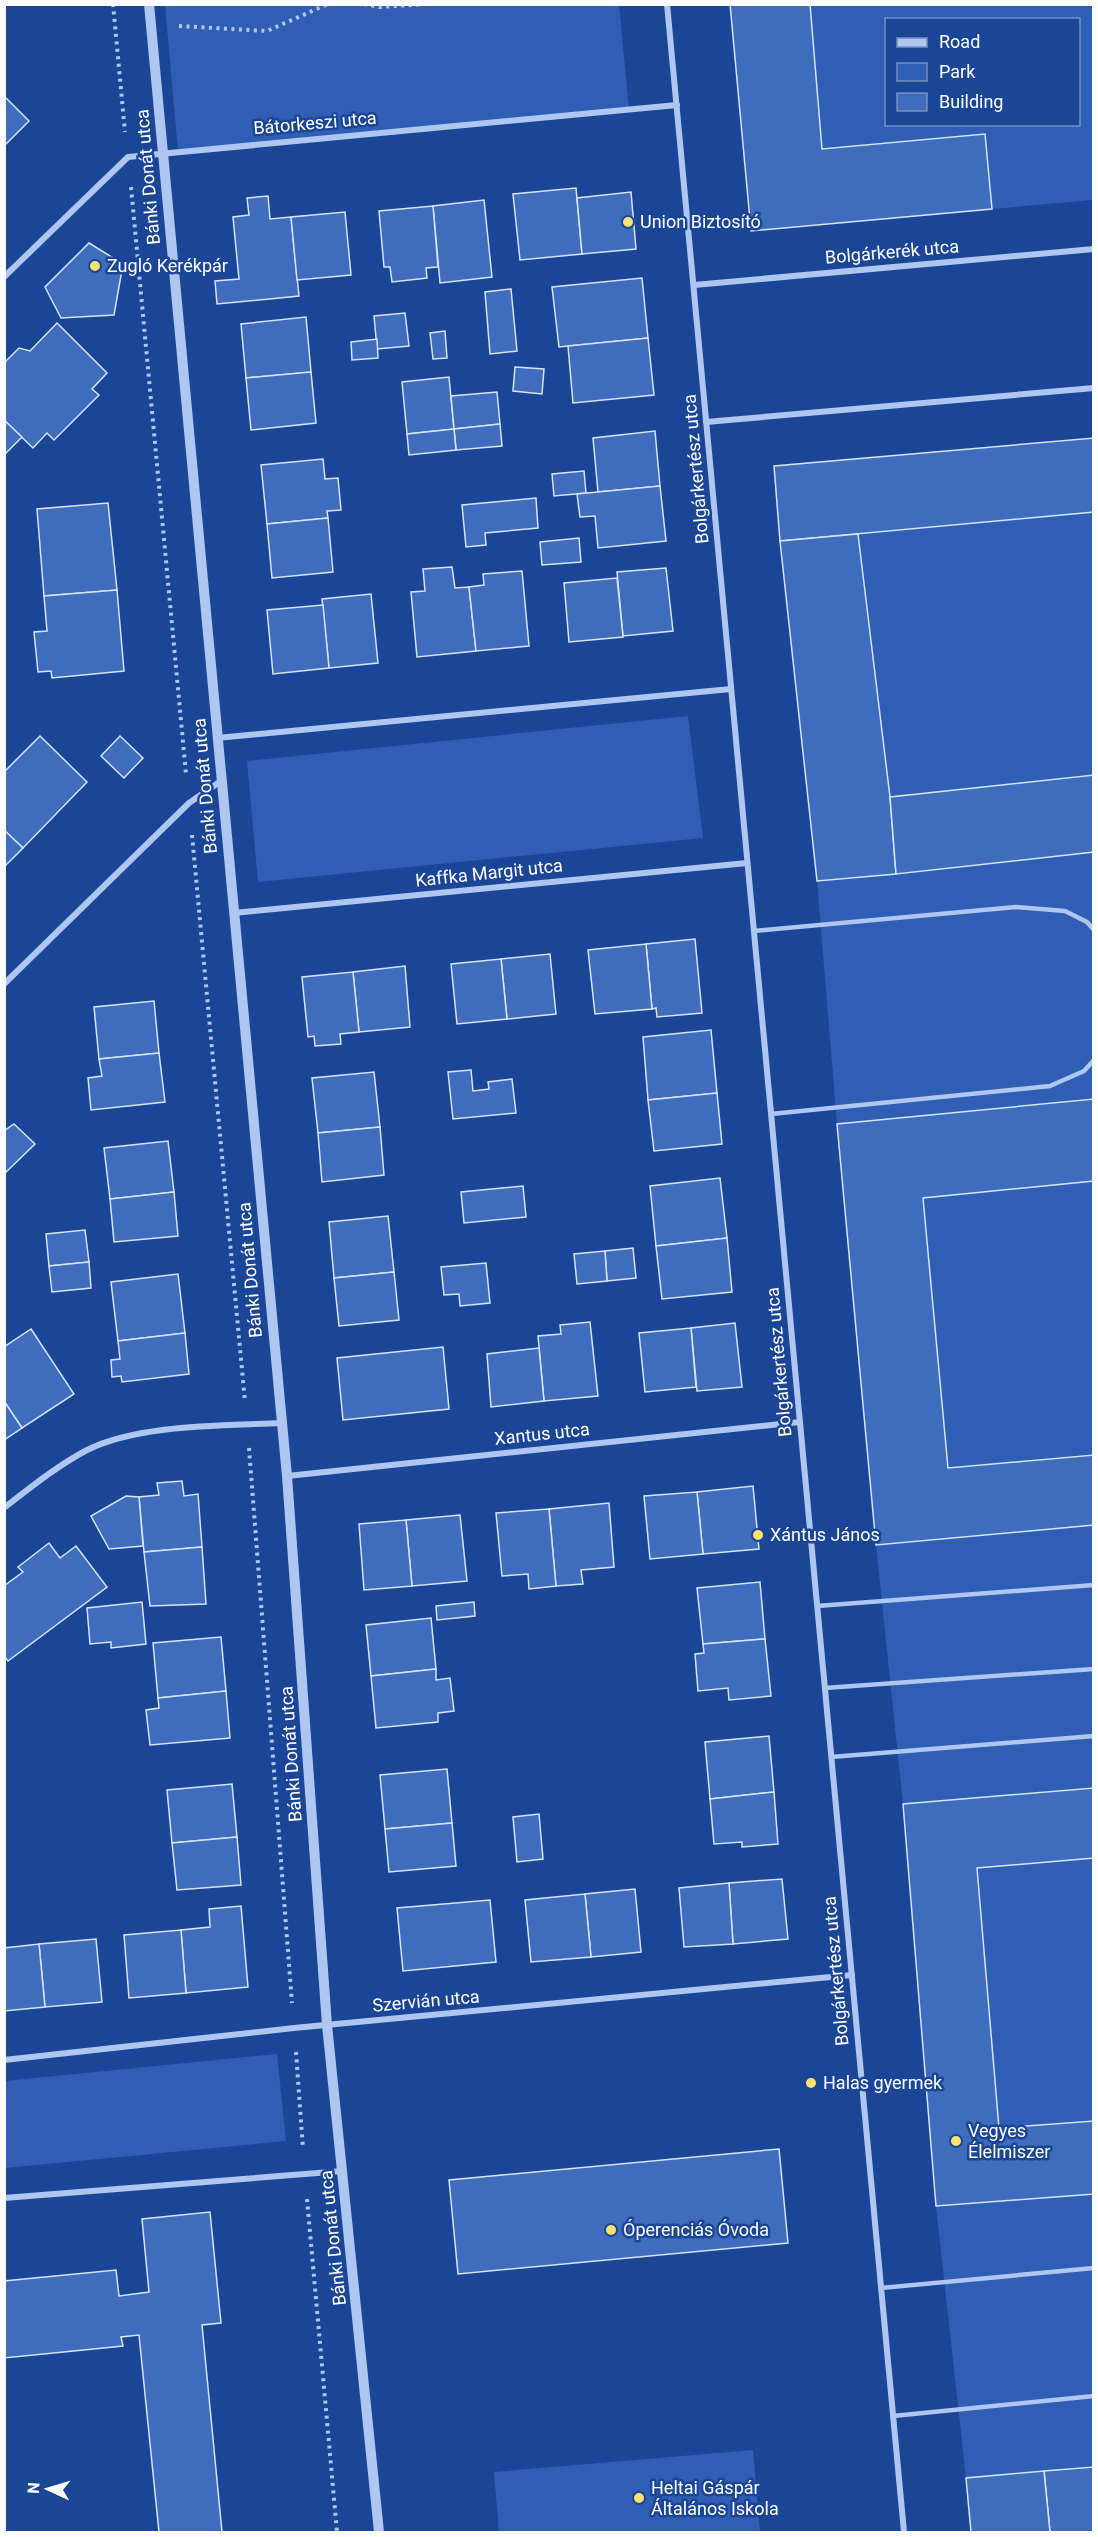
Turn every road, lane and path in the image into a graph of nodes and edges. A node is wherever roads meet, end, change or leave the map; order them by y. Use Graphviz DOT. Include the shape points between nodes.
graph roads {
  1 [pos="113,4"];
  2 [pos="149,4"];
  3 [pos="328,4"];
  4 [pos="364,4"];
  5 [pos="426,4"];
  6 [pos="667,4"];
  7 [pos="151,26"];
  8 [pos="676,105"];
  9 [pos="162,153"];
  10 [pos="128,157"];
  11 [pos="1094,249"];
  12 [pos="4,277"];
  13 [pos="694,285"];
  14 [pos="1094,388"];
  15 [pos="706,422"];
  16 [pos="731,689"];
  17 [pos="217,738"];
  18 [pos="221,781"];
  19 [pos="189,803"];
  20 [pos="747,863"];
  21 [pos="233,913"];
  22 [pos="1094,930"];
  23 [pos="754,931"];
  24 [pos="4,984"];
  25 [pos="1094,1060"];
  26 [pos="771,1114"];
  27 [pos="800,1422"];
  28 [pos="281,1423"];
  29 [pos="247,1425"];
  30 [pos="287,1476"];
  31 [pos="4,1508"];
  32 [pos="1094,1585"];
  33 [pos="817,1606"];
  34 [pos="1094,1669"];
  35 [pos="825,1688"];
  36 [pos="1094,1736"];
  37 [pos="831,1758"];
  38 [pos="852,1976"];
  39 [pos="327,2025"];
  40 [pos="294,2028"];
  41 [pos="4,2060"];
  42 [pos="343,2170"];
  43 [pos="305,2174"];
  44 [pos="4,2198"];
  45 [pos="1094,2268"];
  46 [pos="881,2288"];
  47 [pos="1094,2396"];
  48 [pos="893,2416"];
  49 [pos="337,2532"];
  50 [pos="379,2532"];
  51 [pos="904,2532"];
  1 -- 10 [label="path"];
  2 -- 7 [label="street, Bánki Donát utca"];
  3 -- 7 [label="path" via="267,32"];
  4 -- 5 [label="path"];
  6 -- 8 [label="street, Bolgárkertész utca"];
  7 -- 9 [label="street, Bánki Donát utca"];
  8 -- 9 [label="street, Bátorkeszi utca"];
  8 -- 13 [label="street, Bolgárkertész utca"];
  9 -- 10 [label="street, Bátorkeszi utca"];
  9 -- 17 [label="street, Bánki Donát utca"];
  10 -- 12 [label="street"];
  10 -- 19 [label="path"];
  11 -- 13 [label="street, Bolgárkerék utca"];
  13 -- 15 [label="street, Bolgárkertész utca"];
  14 -- 15 [label="street"];
  15 -- 16 [label="street, Bolgárkertész utca"];
  16 -- 17 [label="street"];
  16 -- 20 [label="street, Bolgárkertész utca"];
  17 -- 18 [label="street, Bánki Donát utca"];
  18 -- 19 [label="street"];
  18 -- 21 [label="street, Bánki Donát utca"];
  19 -- 24 [label="street"];
  19 -- 29 [label="path"];
  20 -- 21 [label="street, Kaffka Margit utca"];
  20 -- 23 [label="street, Bolgárkertész utca"];
  21 -- 28 [label="street, Bánki Donát utca"];
  22 -- 23 [label="lane" via="1065,911 1016,908"];
  23 -- 26 [label="street, Bolgárkertész utca"];
  25 -- 26 [label="lane" via="1084,1071 1050,1086"];
  26 -- 27 [label="street, Bolgárkertész utca"];
  27 -- 30 [label="street, Xantus utca"];
  27 -- 33 [label="street, Bolgárkertész utca"];
  28 -- 29 [label="street"];
  28 -- 30 [label="street, Bánki Donát utca"];
  29 -- 31 [label="street" via="135,1435 89,1450 44,1476"];
  29 -- 40 [label="path"];
  30 -- 39 [label="street, Bánki Donát utca"];
  32 -- 33 [label="lane"];
  33 -- 35 [label="street, Bolgárkertész utca"];
  34 -- 35 [label="lane"];
  35 -- 37 [label="street, Bolgárkertész utca"];
  36 -- 37 [label="lane"];
  37 -- 38 [label="street, Bolgárkertész utca"];
  38 -- 39 [label="street, Szervián utca"];
  38 -- 46 [label="street, Bolgárkertész utca"];
  39 -- 40 [label="street, Szervián utca"];
  39 -- 42 [label="street, Bánki Donát utca"];
  40 -- 41 [label="street, Szervián utca"];
  40 -- 43 [label="path"];
  42 -- 43 [label="street"];
  42 -- 50 [label="street, Bánki Donát utca"];
  43 -- 44 [label="street"];
  43 -- 49 [label="path"];
  45 -- 46 [label="lane"];
  46 -- 48 [label="street, Bolgárkertész utca"];
  47 -- 48 [label="lane"];
  48 -- 51 [label="street, Bolgárkertész utca"];
}
